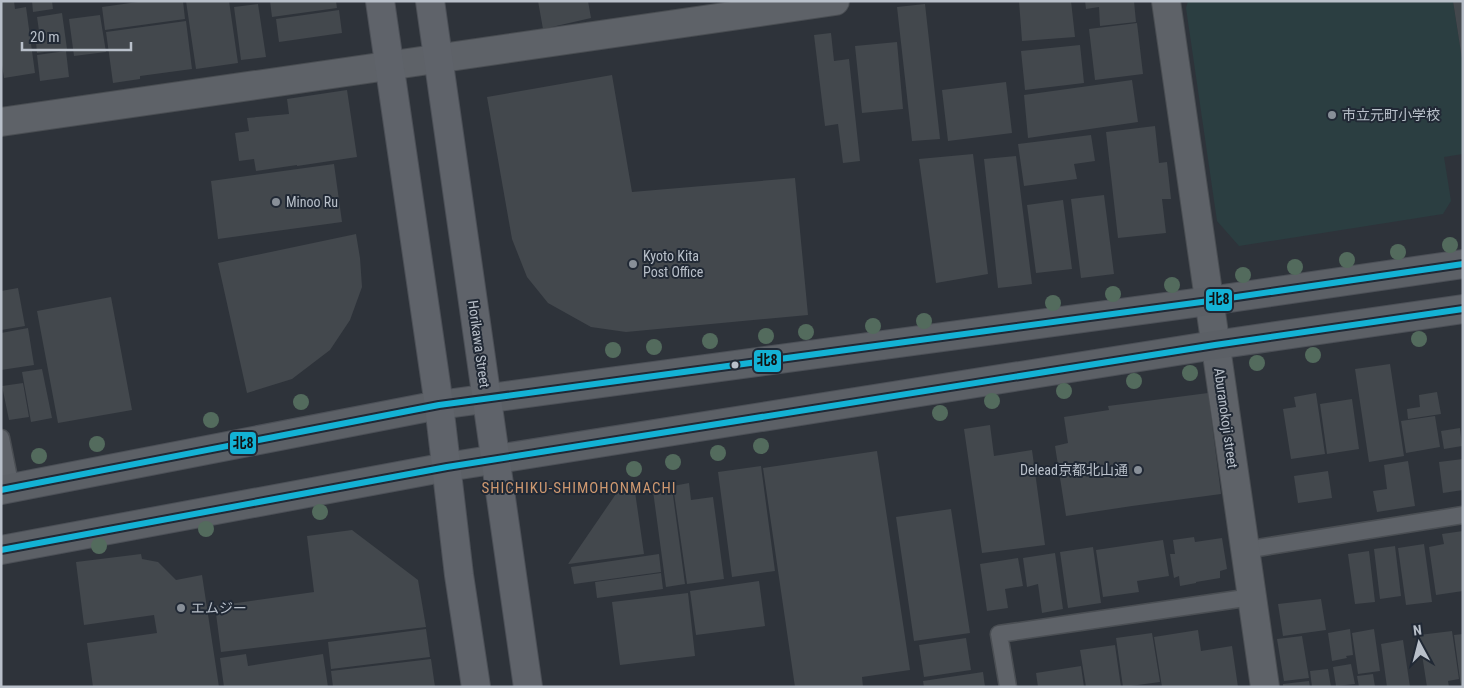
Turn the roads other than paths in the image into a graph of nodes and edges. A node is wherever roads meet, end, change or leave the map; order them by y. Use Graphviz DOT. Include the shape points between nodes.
graph roads {
  1 [pos="380,1"];
  2 [pos="430,1"];
  3 [pos="835,1"];
  4 [pos="1166,1"];
  5 [pos="438,59"];
  6 [pos="390,66"];
  7 [pos="1,122"];
  8 [pos="1463,264"];
  9 [pos="1210,301"];
  10 [pos="1463,309"];
  11 [pos="1215,345"];
  12 [pos="487,398"];
  13 [pos="438,405"];
  14 [pos="1,438"];
  15 [pos="495,459"];
  16 [pos="447,467"];
  17 [pos="6,489"];
  18 [pos="1463,515"];
  19 [pos="1,550"];
  20 [pos="1245,550"];
  21 [pos="1252,597"];
  22 [pos="476,687"];
  23 [pos="528,687"];
  24 [pos="1008,687"];
  25 [pos="1265,687"];
  1 -- 6 [label="main road"];
  2 -- 5 [label="main road, Horikawa Street"];
  3 -- 5 [label="street"];
  4 -- 9 [label="street, Aburanokoji street"];
  5 -- 6 [label="street"];
  5 -- 12 [label="main road, Horikawa Street"];
  6 -- 7 [label="street"];
  6 -- 13 [label="main road"];
  8 -- 9 [label="street"];
  9 -- 11 [label="street, Aburanokoji street"];
  9 -- 12 [label="street"];
  10 -- 11 [label="street"];
  11 -- 15 [label="street"];
  11 -- 20 [label="street, Aburanokoji street"];
  12 -- 13 [label="street"];
  12 -- 15 [label="main road, Horikawa Street"];
  13 -- 16 [label="main road"];
  13 -- 17 [label="street"];
  14 -- 17 [label="lane"];
  15 -- 16 [label="street"];
  15 -- 23 [label="main road, Horikawa Street"];
  16 -- 19 [label="street"];
  16 -- 22 [label="main road"];
  18 -- 20 [label="lane"];
  20 -- 21 [label="street, Aburanokoji street"];
  21 -- 24 [label="lane" via="999,634"];
  21 -- 25 [label="street, Aburanokoji street"];
}
